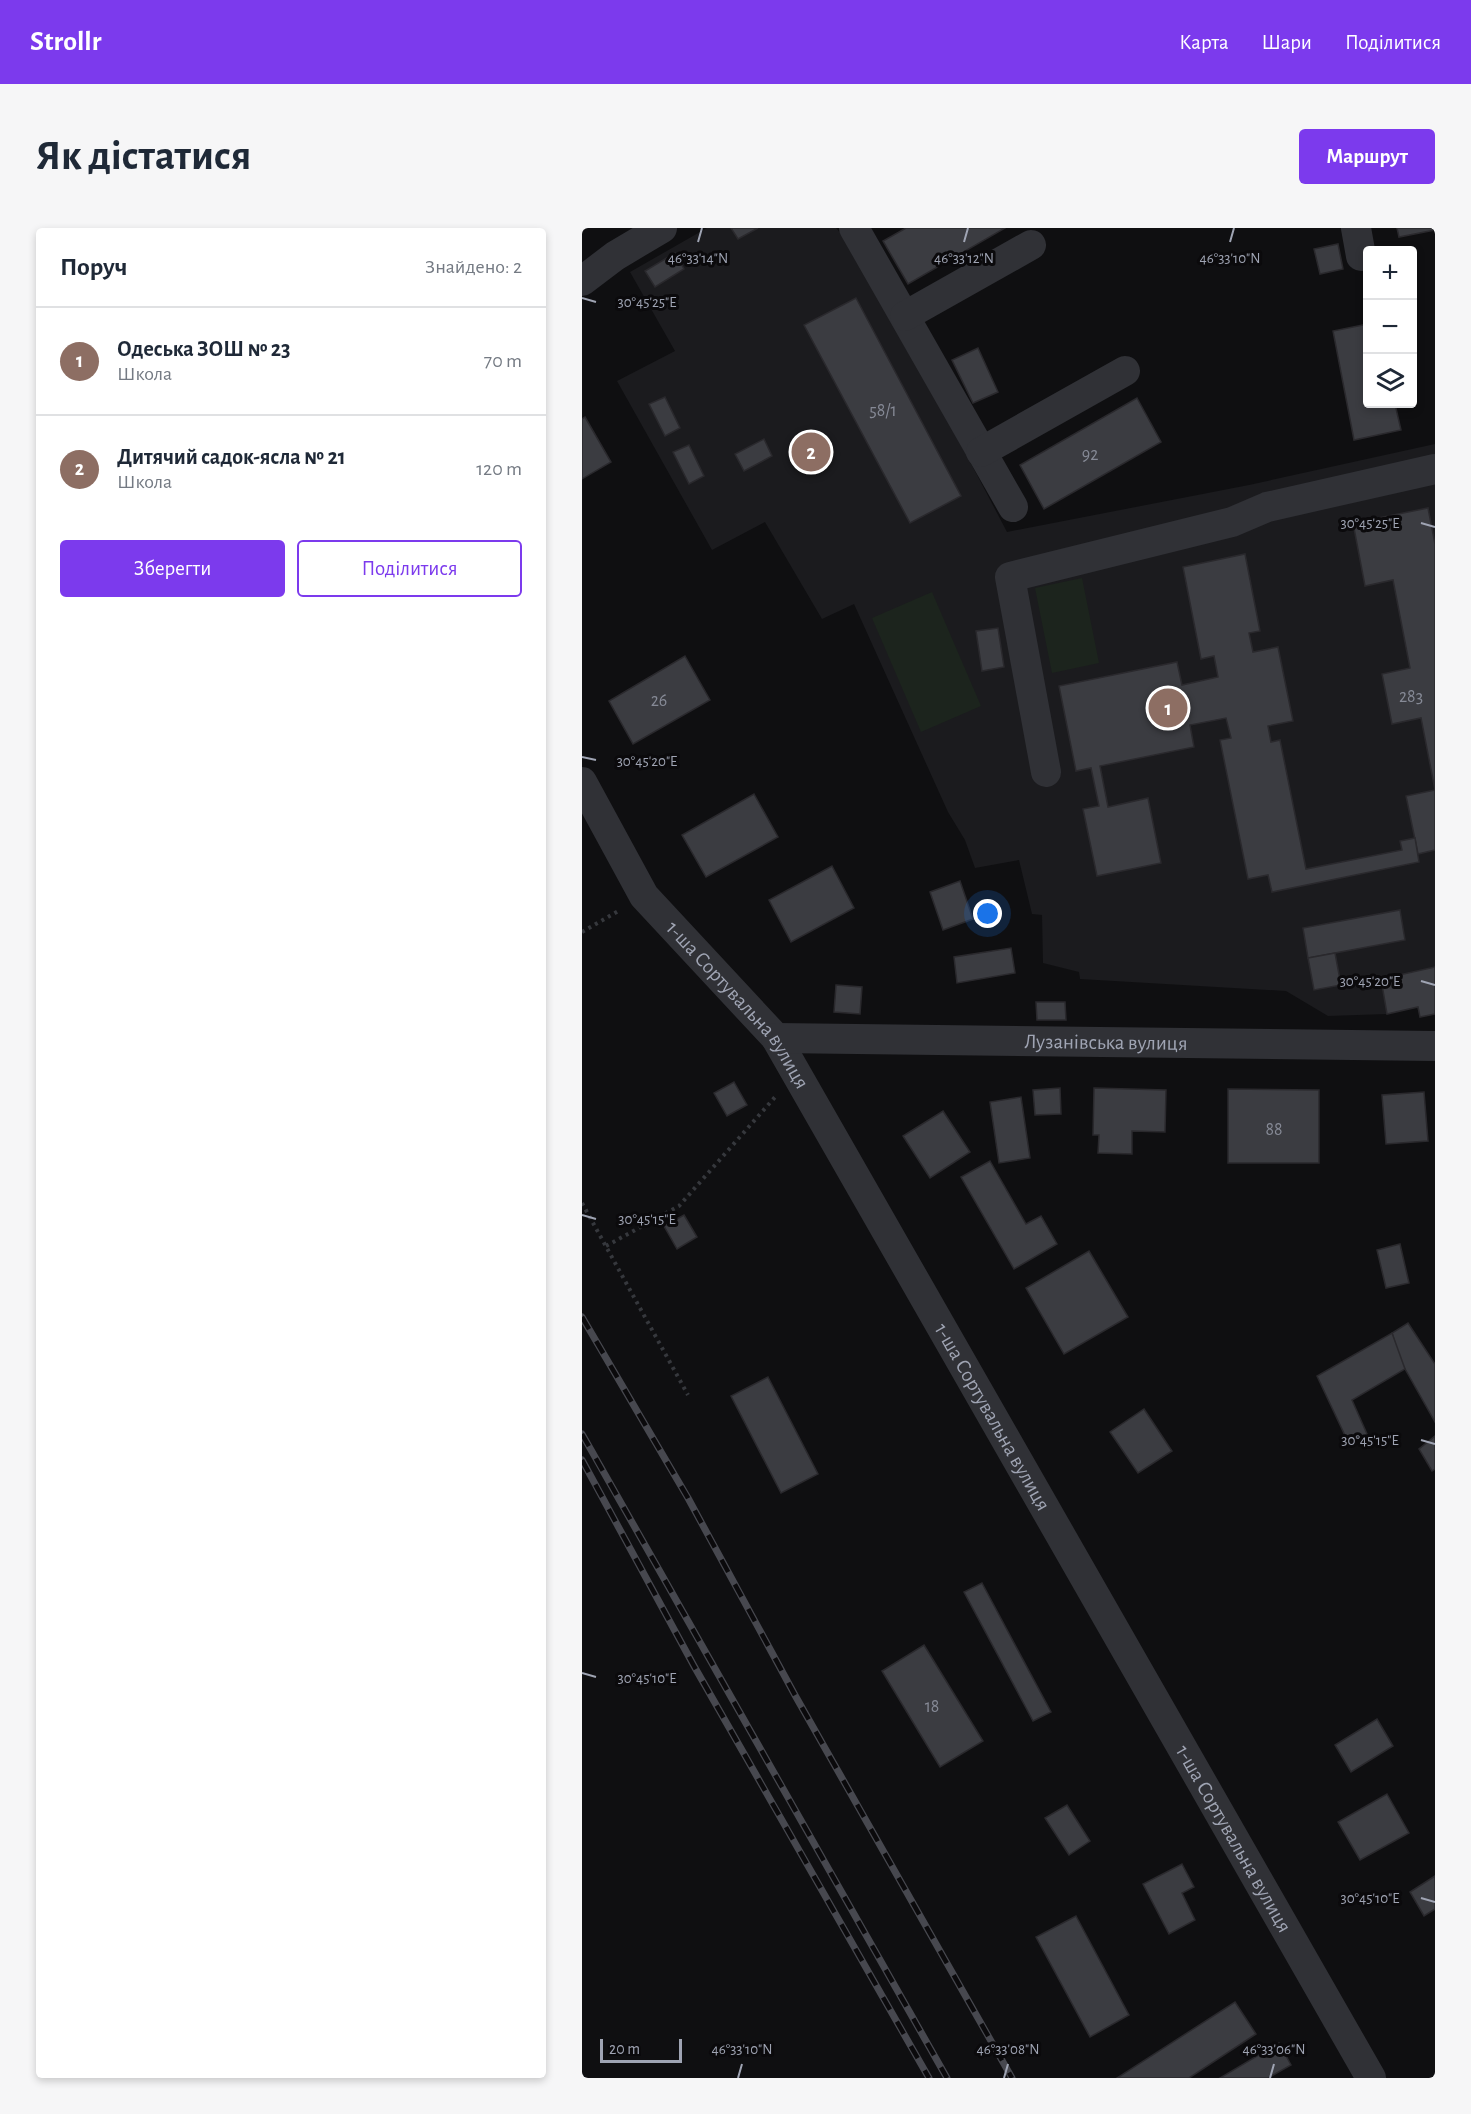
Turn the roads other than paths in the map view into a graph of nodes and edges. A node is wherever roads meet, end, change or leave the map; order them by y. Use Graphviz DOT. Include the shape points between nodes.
graph roads {
  1 [pos="662,228"];
  2 [pos="854,228"];
  3 [pos="1031,244"];
  4 [pos="582,281"];
  5 [pos="905,316"];
  6 [pos="1125,371"];
  7 [pos="981,452"];
  8 [pos="1435,469"];
  9 [pos="1013,507"];
  10 [pos="1046,772"];
  11 [pos="582,782"];
  12 [pos="776,1038"];
  13 [pos="1435,1046"];
  14 [pos="1371,2078"];
  1 -- 4 [label="street"];
  2 -- 5 [label="street"];
  3 -- 5 [label="street"];
  5 -- 7 [label="street"];
  6 -- 7 [label="street"];
  7 -- 9 [label="street"];
  8 -- 10 [label="street" via="1267,507 1232,522 1010,577"];
  11 -- 12 [label="street, 1-ша Сортувальна вулиця" via="644,896"];
  12 -- 13 [label="street, Лузанівська вулиця"];
  12 -- 14 [label="street, 1-ша Сортувальна вулиця"];
}
